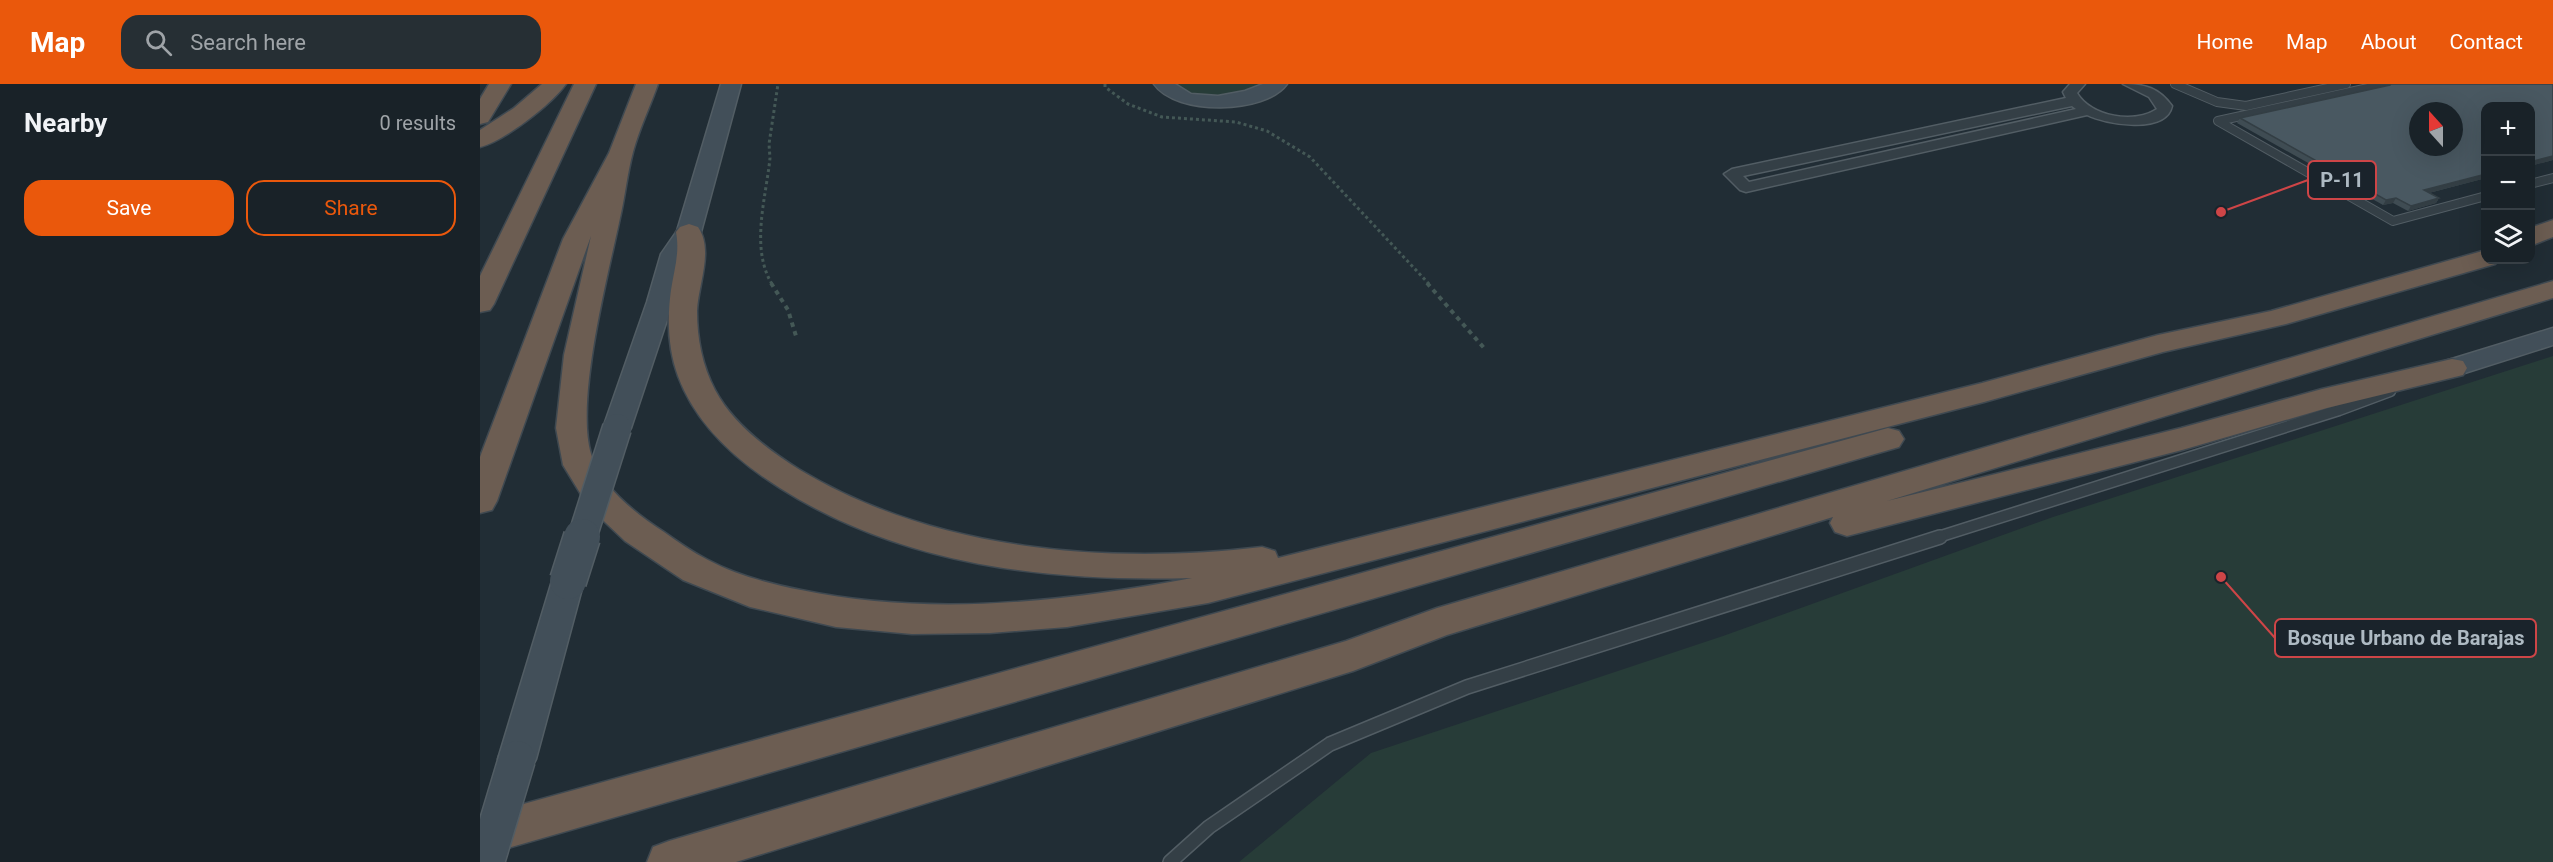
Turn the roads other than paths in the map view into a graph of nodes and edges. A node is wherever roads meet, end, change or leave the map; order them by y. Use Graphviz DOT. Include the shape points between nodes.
graph roads {
  1 [pos="500,84"];
  2 [pos="555,84"];
  3 [pos="585,84"];
  4 [pos="647,84"];
  5 [pos="731,84"];
  6 [pos="1164,84"];
  7 [pos="1277,84"];
  8 [pos="2130,84"];
  9 [pos="2175,84"];
  10 [pos="2346,84"];
  11 [pos="2386,84"];
  12 [pos="2072,90"];
  13 [pos="2087,111"];
  14 [pos="480,117"];
  15 [pos="480,140"];
  16 [pos="621,153"];
  17 [pos="2553,178"];
  18 [pos="2535,183"];
  19 [pos="2481,197"];
  20 [pos="2553,228"];
  21 [pos="689,232"];
  22 [pos="2535,236"];
  23 [pos="2553,243"];
  24 [pos="2535,247"];
  25 [pos="2481,259"];
  26 [pos="2553,289"];
  27 [pos="480,304"];
  28 [pos="2276,318"];
  29 [pos="2553,336"];
  30 [pos="2452,368"];
  31 [pos="480,501"];
  32 [pos="1435,530"];
  33 [pos="1353,655"];
  34 [pos="480,836"];
  35 [pos="486,862"];
  36 [pos="669,862"];
  37 [pos="1170,862"];
  1 -- 14 [label="highway"];
  2 -- 15 [label="highway" via="522,113"];
  3 -- 27 [label="highway"];
  4 -- 16 [label="highway"];
  5 -- 21 [label="street"];
  6 -- 7 [label="street" via="1172,93 1185,98 1220,101 1256,95"];
  8 -- 13 [label="street" via="2161,100 2164,111 2154,118 2131,121"];
  9 -- 10 [label="lane" via="2217,102 2246,106"];
  11 -- 19 [label="lane" via="2218,121 2393,220"];
  12 -- 13 [label="street"];
  12 -- 13 [label="street" via="1732,174 1746,187"];
  16 -- 31 [label="highway" via="576,239"];
  16 -- 32 [label="highway" via="612,208 583,321 571,418 575,454 590,483 621,519 685,565 749,592 801,605 859,614 959,620 1066,614 1140,604"];
  17 -- 18 [label="lane"];
  20 -- 22 [label="highway"];
  21 -- 32 [label="highway" via="693,250 683,315 687,356 695,380 723,425 751,453 800,488 887,527 942,543 1032,559 1103,565 1241,563"];
  21 -- 35 [label="street, bridge" via="673,254 568,581"];
  23 -- 24 [label="highway"];
  25 -- 28 [label="highway"];
  26 -- 33 [label="highway" via="1437,624"];
  28 -- 32 [label="highway" via="2158,344 1972,395"];
  28 -- 34 [label="highway" via="2166,358 2000,407"];
  29 -- 30 [label="street"];
  30 -- 33 [label="highway" via="1715,558 1442,639"];
  30 -- 37 [label="lane" via="2339,410 1467,687 1330,744 1209,827"];
  33 -- 36 [label="highway"];
}
